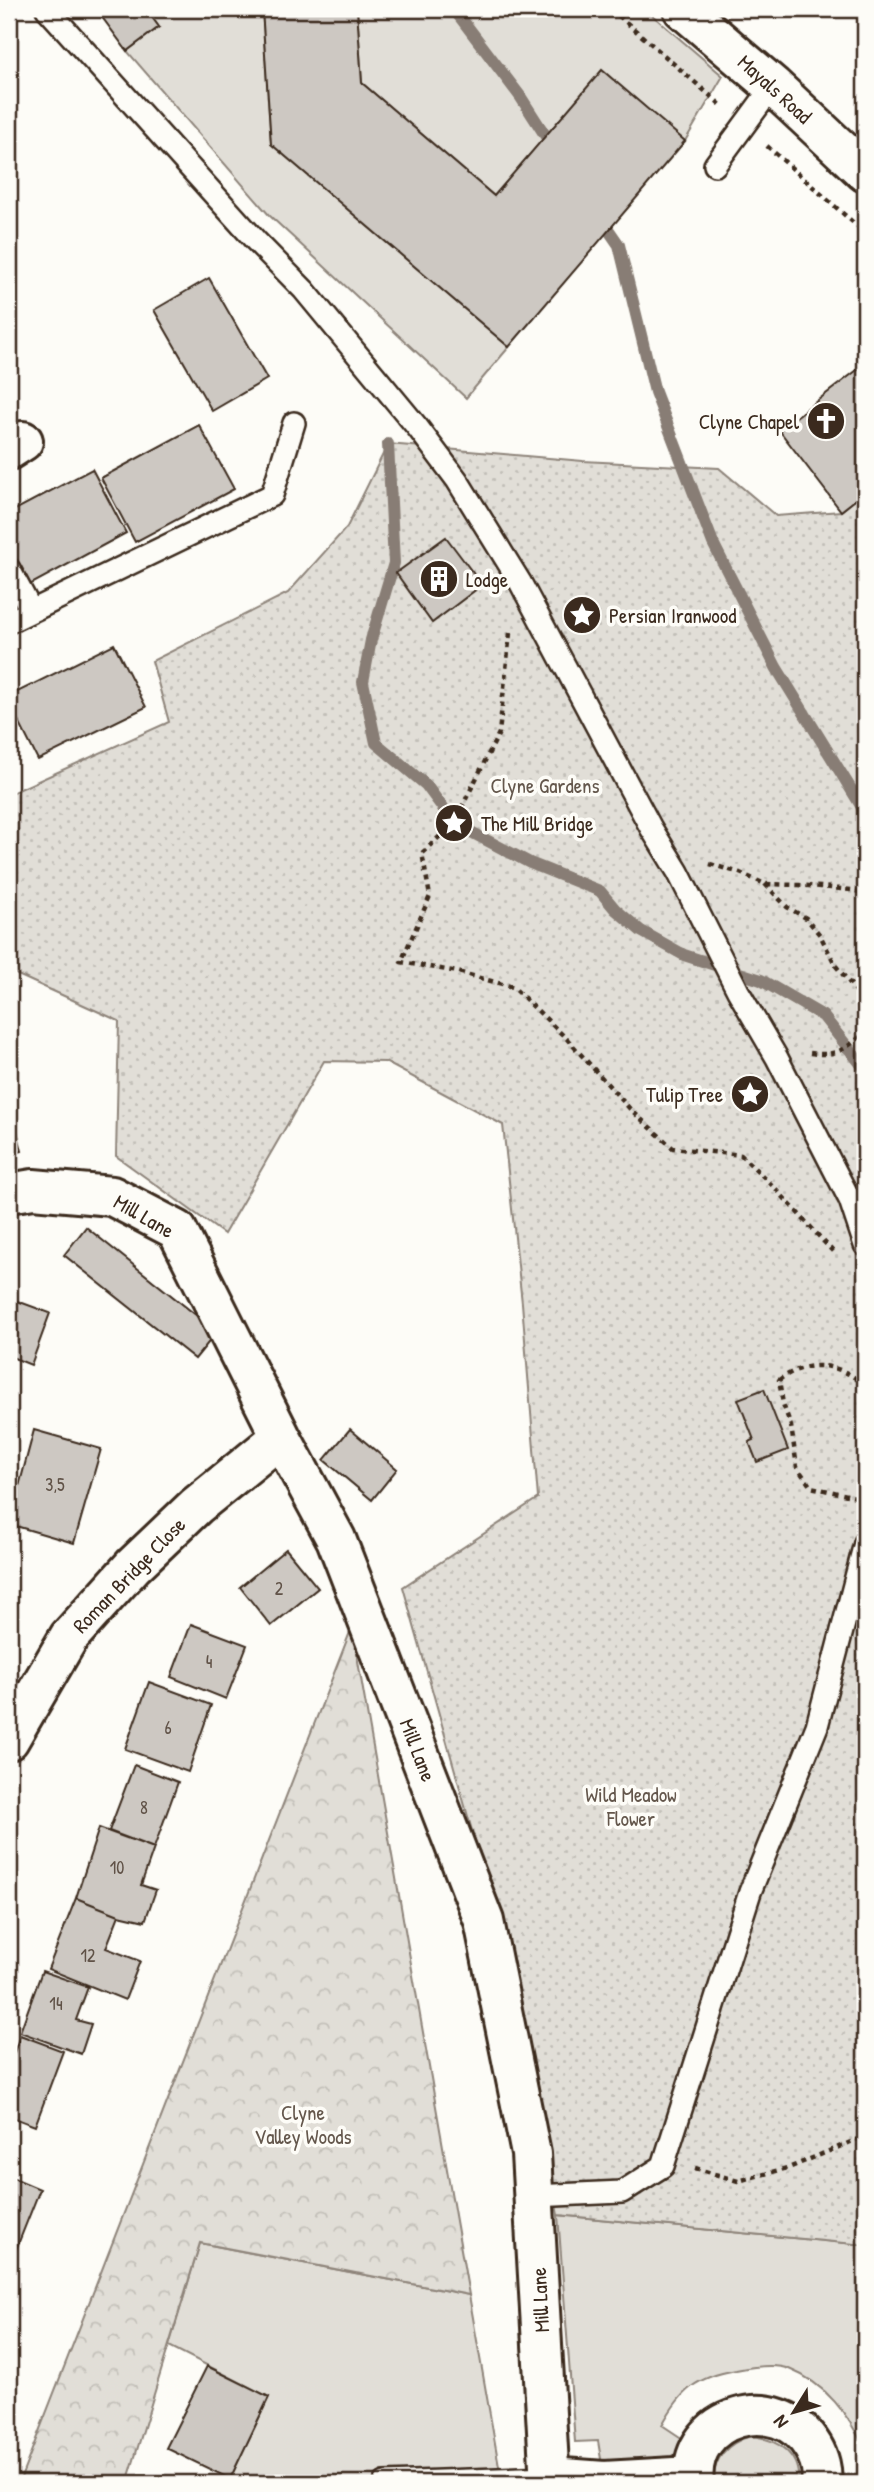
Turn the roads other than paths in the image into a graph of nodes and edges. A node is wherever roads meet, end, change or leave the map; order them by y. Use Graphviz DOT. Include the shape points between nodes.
graph roads {
  1 [pos="47,9"];
  2 [pos="683,9"];
  3 [pos="773,86"];
  4 [pos="715,164"];
  5 [pos="865,172"];
  6 [pos="294,423"];
  7 [pos="9,569"];
  8 [pos="31,610"];
  9 [pos="9,622"];
  10 [pos="9,1193"];
  11 [pos="865,1245"];
  12 [pos="281,1437"];
  13 [pos="865,1543"];
  14 [pos="9,1740"];
  15 [pos="534,2196"];
  16 [pos="550,2480"];
  17 [pos="693,2480"];
  18 [pos="385,2483"];
  19 [pos="821,2483"];
  1 -- 11 [label="lane" via="304,290 457,480 529,600 678,872 850,1199"];
  2 -- 3 [label="street, Mayals Road"];
  3 -- 4 [label="lane"];
  3 -- 5 [label="street, Mayals Road"];
  6 -- 8 [label="lane" via="272,495"];
  7 -- 8 [label="lane"];
  8 -- 9 [label="lane"];
  10 -- 12 [label="street, Mill Lane" via="33,1189 112,1196 177,1230"];
  12 -- 14 [label="street, Roman Bridge Close" via="133,1566 69,1637"];
  12 -- 15 [label="street, Mill Lane" via="336,1539 484,1921 531,2154"];
  13 -- 15 [label="lane" via="817,1726 750,1892 663,2166 622,2192"];
  15 -- 16 [label="street, Mill Lane"];
  16 -- 17 [label="street"];
  16 -- 18 [label="lane"];
  17 -- 19 [label="street" via="697,2455 709,2435 726,2421 747,2414 769,2414 807,2436 818,2455"];
}
